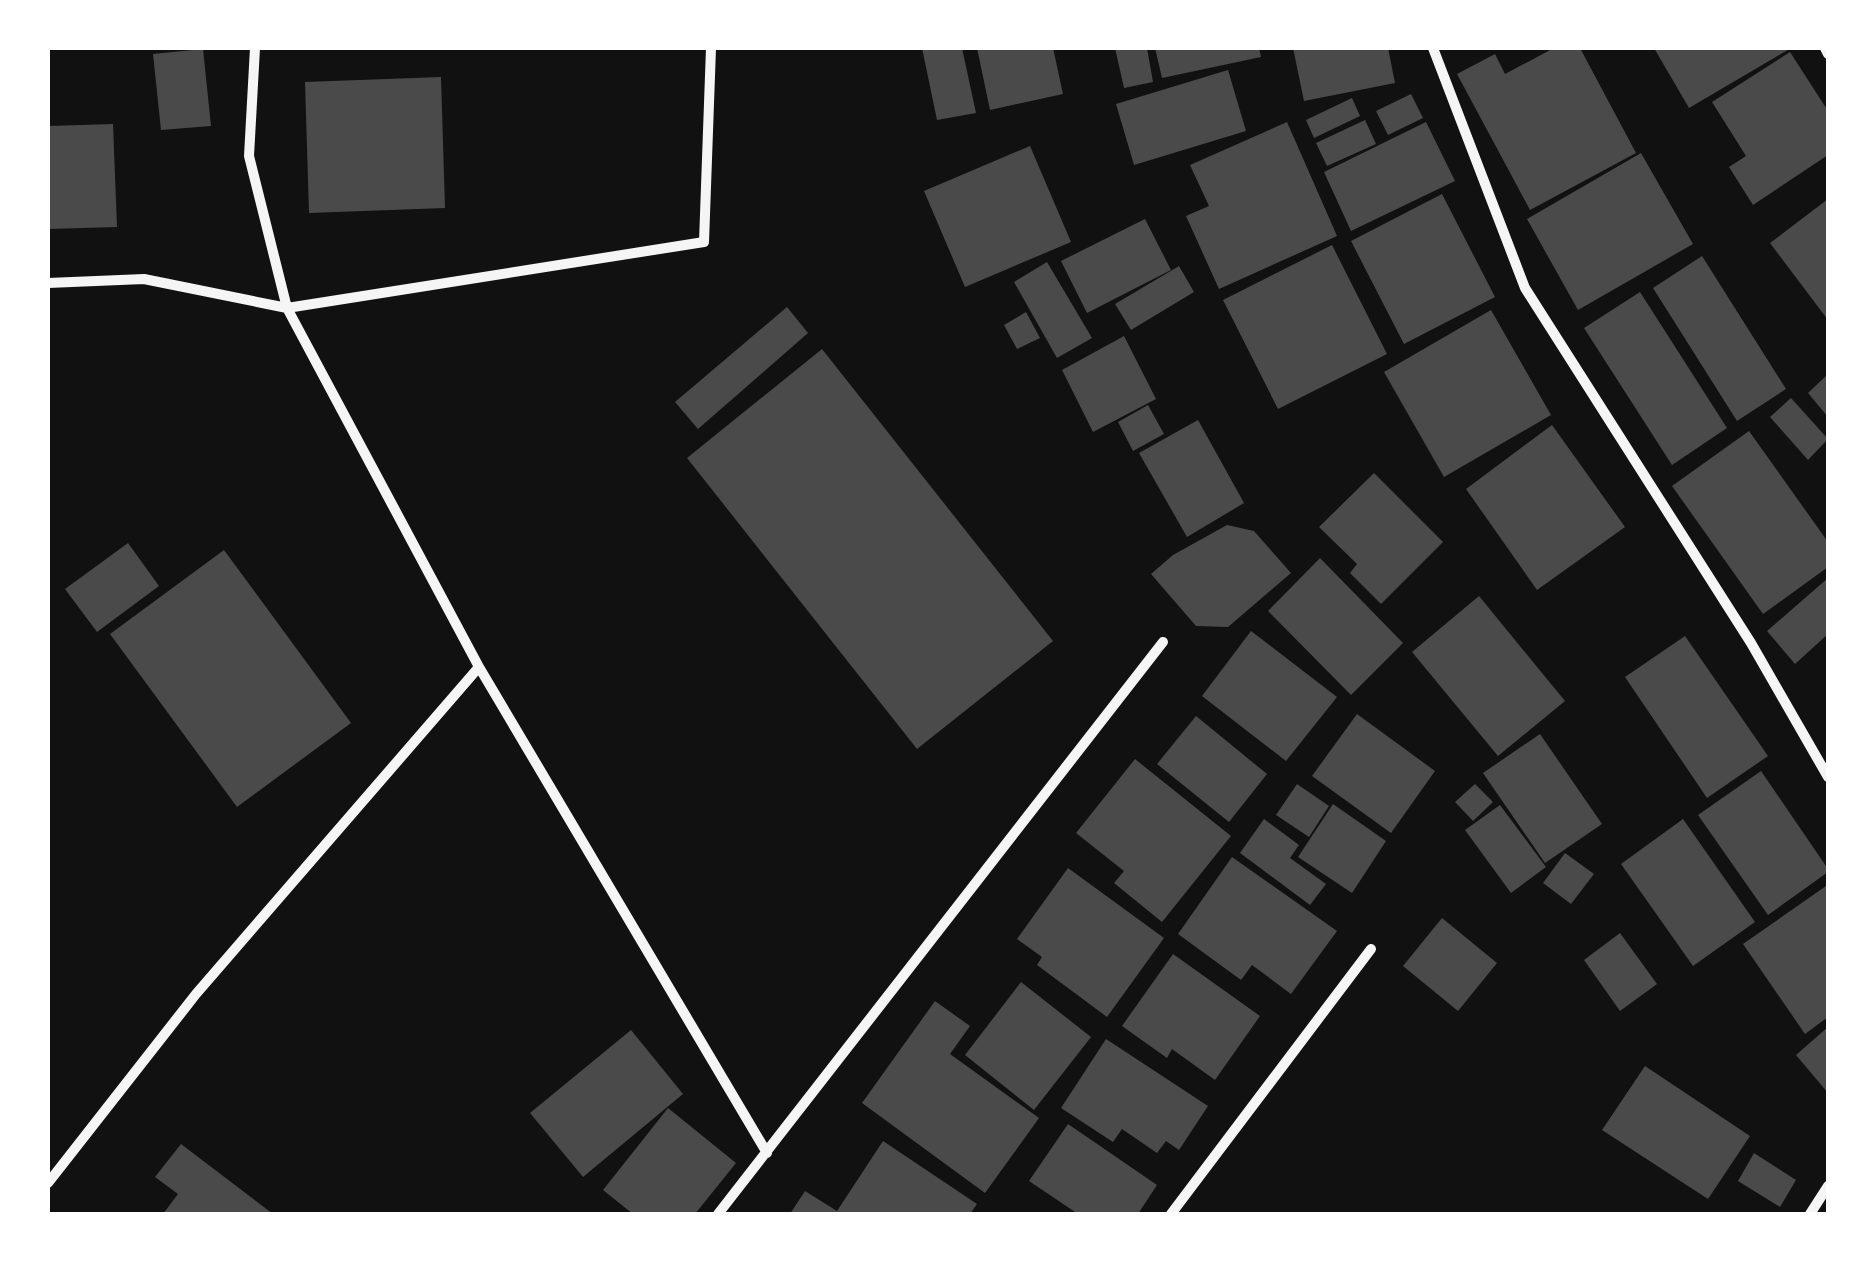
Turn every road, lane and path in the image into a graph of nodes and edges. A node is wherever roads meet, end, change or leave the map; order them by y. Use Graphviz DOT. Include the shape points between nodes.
graph roads {
  1 [pos="255,48"];
  2 [pos="712,48"];
  3 [pos="1432,48"];
  4 [pos="1825,48"];
  5 [pos="1828,54"];
  6 [pos="48,283"];
  7 [pos="287,308"];
  8 [pos="1163,642"];
  9 [pos="479,667"];
  10 [pos="1828,778"];
  11 [pos="1372,949"];
  12 [pos="768,1154"];
  13 [pos="48,1183"];
  14 [pos="1828,1186"];
  15 [pos="718,1214"];
  16 [pos="1171,1214"];
  17 [pos="1810,1214"];
  1 -- 7 [label="street" via="249,156"];
  2 -- 7 [label="street" via="704,242"];
  3 -- 10 [label="street" via="1525,288 1751,643"];
  4 -- 5 [label="street"];
  6 -- 7 [label="street" via="144,279"];
  7 -- 9 [label="street"];
  8 -- 12 [label="street"];
  9 -- 12 [label="street"];
  9 -- 13 [label="street" via="196,994"];
  11 -- 16 [label="street"];
  12 -- 15 [label="street"];
  14 -- 17 [label="street"];
}
